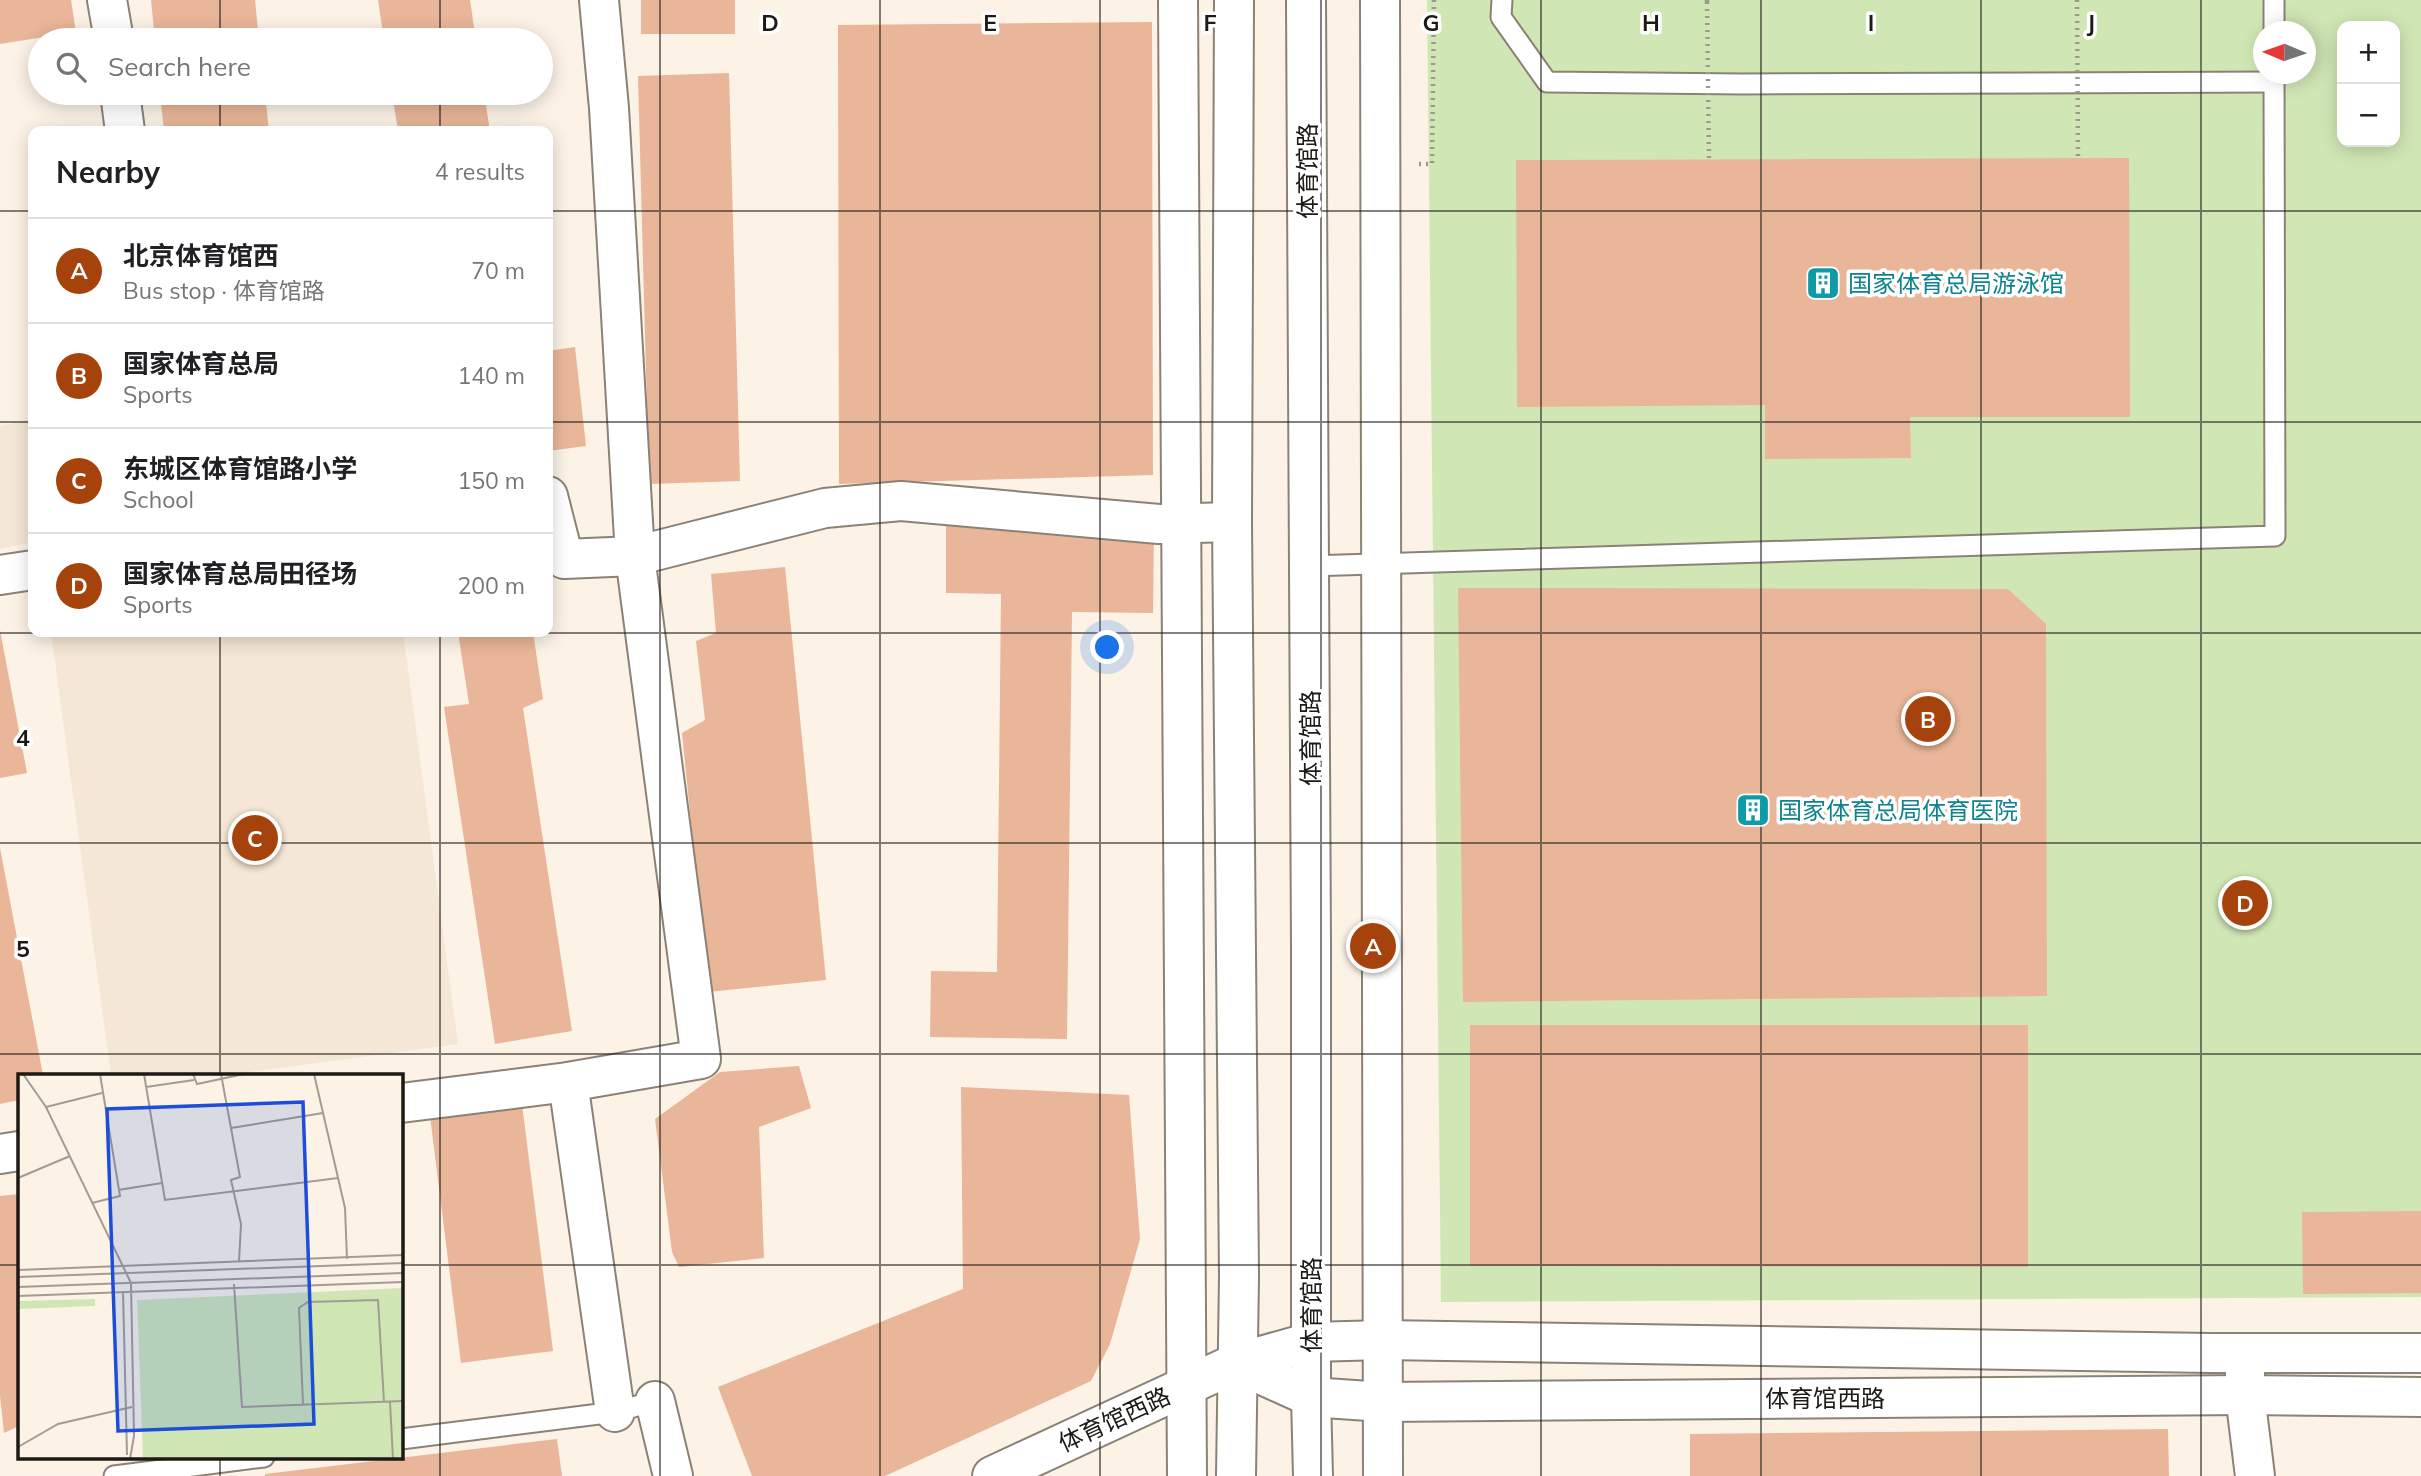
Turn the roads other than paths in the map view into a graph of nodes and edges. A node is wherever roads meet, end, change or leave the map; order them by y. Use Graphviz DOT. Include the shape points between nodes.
graph roads {
  1 [pos="107,0"];
  2 [pos="599,0"];
  3 [pos="1178,0"];
  4 [pos="1234,0"];
  5 [pos="1306,0"];
  6 [pos="1380,0"];
  7 [pos="1502,0"];
  8 [pos="2274,0"];
  9 [pos="2274,21"];
  10 [pos="112,28"];
  11 [pos="2253,78"];
  12 [pos="2274,84"];
  13 [pos="122,105"];
  14 [pos="124,126"];
  15 [pos="553,516"];
  16 [pos="1233,522"];
  17 [pos="1180,523"];
  18 [pos="635,556"];
  19 [pos="1381,564"];
  20 [pos="1309,566"];
  21 [pos="28,571"];
  22 [pos="0,575"];
  23 [pos="568,1082"];
  24 [pos="402,1103"];
  25 [pos="18,1151"];
  26 [pos="0,1154"];
  27 [pos="1383,1340"];
  28 [pos="1311,1342"];
  29 [pos="2245,1352"];
  30 [pos="2421,1353"];
  31 [pos="1237,1363"];
  32 [pos="1187,1385"];
  33 [pos="2245,1395"];
  34 [pos="1311,1397"];
  35 [pos="2421,1397"];
  36 [pos="655,1401"];
  37 [pos="1383,1402"];
  38 [pos="615,1412"];
  39 [pos="402,1439"];
  40 [pos="256,1458"];
  41 [pos="114,1476"];
  42 [pos="673,1476"];
  43 [pos="992,1476"];
  44 [pos="1187,1476"];
  45 [pos="1236,1476"];
  46 [pos="1313,1476"];
  47 [pos="1384,1476"];
  48 [pos="2255,1476"];
  1 -- 10 [label="street"];
  2 -- 18 [label="street"];
  3 -- 17 [label="street"];
  4 -- 16 [label="street"];
  5 -- 20 [label="street, 体育馆路"];
  6 -- 19 [label="street"];
  7 -- 11 [label="lane" via="1502,17 1547,82"];
  8 -- 9 [label="lane"];
  12 -- 19 [label="lane" via="2275,536"];
  13 -- 14 [label="street"];
  15 -- 18 [label="street" via="564,559"];
  16 -- 17 [label="street"];
  16 -- 31 [label="street"];
  17 -- 18 [label="street" via="901,502 825,508"];
  17 -- 32 [label="street"];
  18 -- 23 [label="street" via="701,1059"];
  19 -- 20 [label="lane"];
  19 -- 27 [label="street"];
  20 -- 28 [label="street, 体育馆路"];
  21 -- 22 [label="street"];
  23 -- 24 [label="street"];
  23 -- 38 [label="street"];
  25 -- 26 [label="street"];
  27 -- 28 [label="street, 体育馆西路"];
  27 -- 29 [label="street, 体育馆西路"];
  27 -- 37 [label="street"];
  28 -- 31 [label="street, 体育馆西路"];
  28 -- 34 [label="street, 体育馆路"];
  29 -- 30 [label="street, 体育馆西路"];
  29 -- 33 [label="street"];
  31 -- 32 [label="street, 体育馆西路"];
  31 -- 34 [label="street, 体育馆西路"];
  31 -- 45 [label="street"];
  32 -- 43 [label="street, 体育馆西路"];
  32 -- 44 [label="street"];
  33 -- 35 [label="street, 体育馆西路"];
  33 -- 37 [label="street, 体育馆西路"];
  33 -- 48 [label="street"];
  34 -- 37 [label="street, 体育馆西路"];
  34 -- 46 [label="street, 体育馆路"];
  36 -- 38 [label="lane"];
  36 -- 42 [label="street"];
  37 -- 47 [label="street"];
  38 -- 39 [label="lane"];
  40 -- 41 [label="lane"];
}
